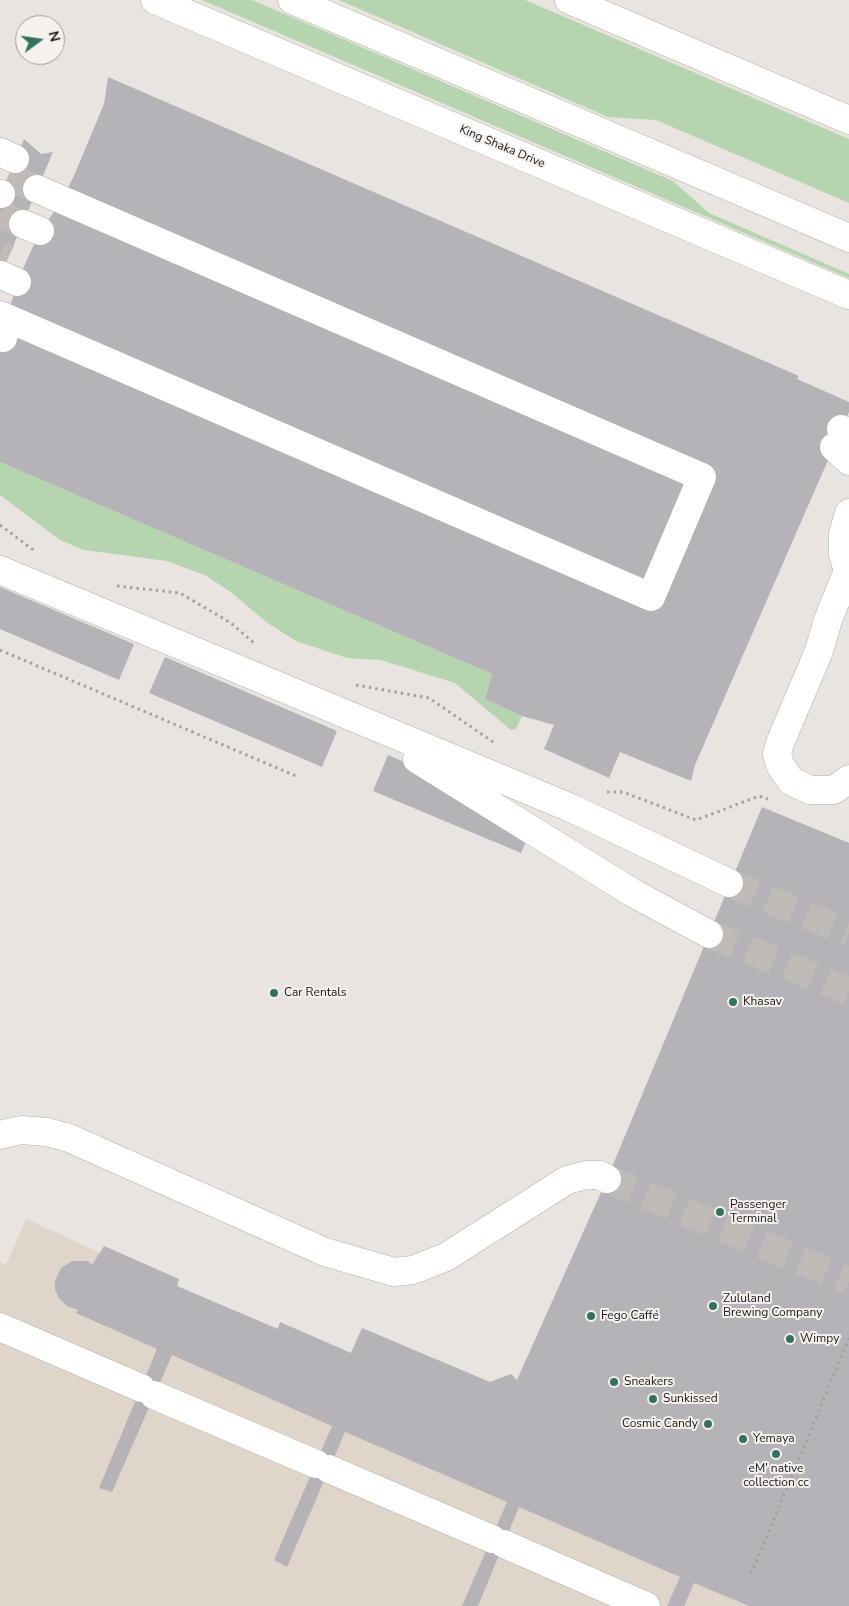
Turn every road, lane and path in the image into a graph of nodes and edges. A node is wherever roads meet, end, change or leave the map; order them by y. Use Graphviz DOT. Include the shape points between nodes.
graph roads {
  1 [pos="155,0"];
  2 [pos="292,0"];
  3 [pos="569,0"];
  4 [pos="849,120"];
  5 [pos="849,238"];
  6 [pos="24,255"];
  7 [pos="849,295"];
  8 [pos="849,513"];
  9 [pos="0,525"];
  10 [pos="39,554"];
  11 [pos="848,569"];
  12 [pos="0,570"];
  13 [pos="116,586"];
  14 [pos="259,648"];
  15 [pos="0,650"];
  16 [pos="350,683"];
  17 [pos="343,713"];
  18 [pos="497,744"];
  19 [pos="296,776"];
  20 [pos="849,779"];
  21 [pos="602,792"];
  22 [pos="777,802"];
  23 [pos="729,883"];
  24 [pos="709,934"];
  25 [pos="0,1135"];
  26 [pos="607,1179"];
  27 [pos="0,1328"];
  28 [pos="849,1338"];
  29 [pos="751,1574"];
  30 [pos="646,1606"];
  1 -- 7 [label="street, King Shaka Drive"];
  2 -- 5 [label="street"];
  3 -- 4 [label="street"];
  6 -- 6 [label="street" via="651,597 702,477"];
  8 -- 11 [label="street" via="843,534"];
  9 -- 10 [label="path"];
  11 -- 20 [label="street" via="778,754 780,765 791,781 810,790 834,790"];
  12 -- 17 [label="street"];
  13 -- 14 [label="path" via="180,592 231,624"];
  15 -- 19 [label="path"];
  16 -- 18 [label="path" via="429,698"];
  17 -- 23 [label="street" via="571,808"];
  17 -- 24 [label="street" via="597,871"];
  21 -- 22 [label="path" via="624,792 696,820 759,796"];
  25 -- 26 [label="street" via="21,1130 69,1138 325,1252 394,1272 413,1270 446,1256 567,1180 586,1176"];
  27 -- 30 [label="street"];
  28 -- 29 [label="path"];
}
